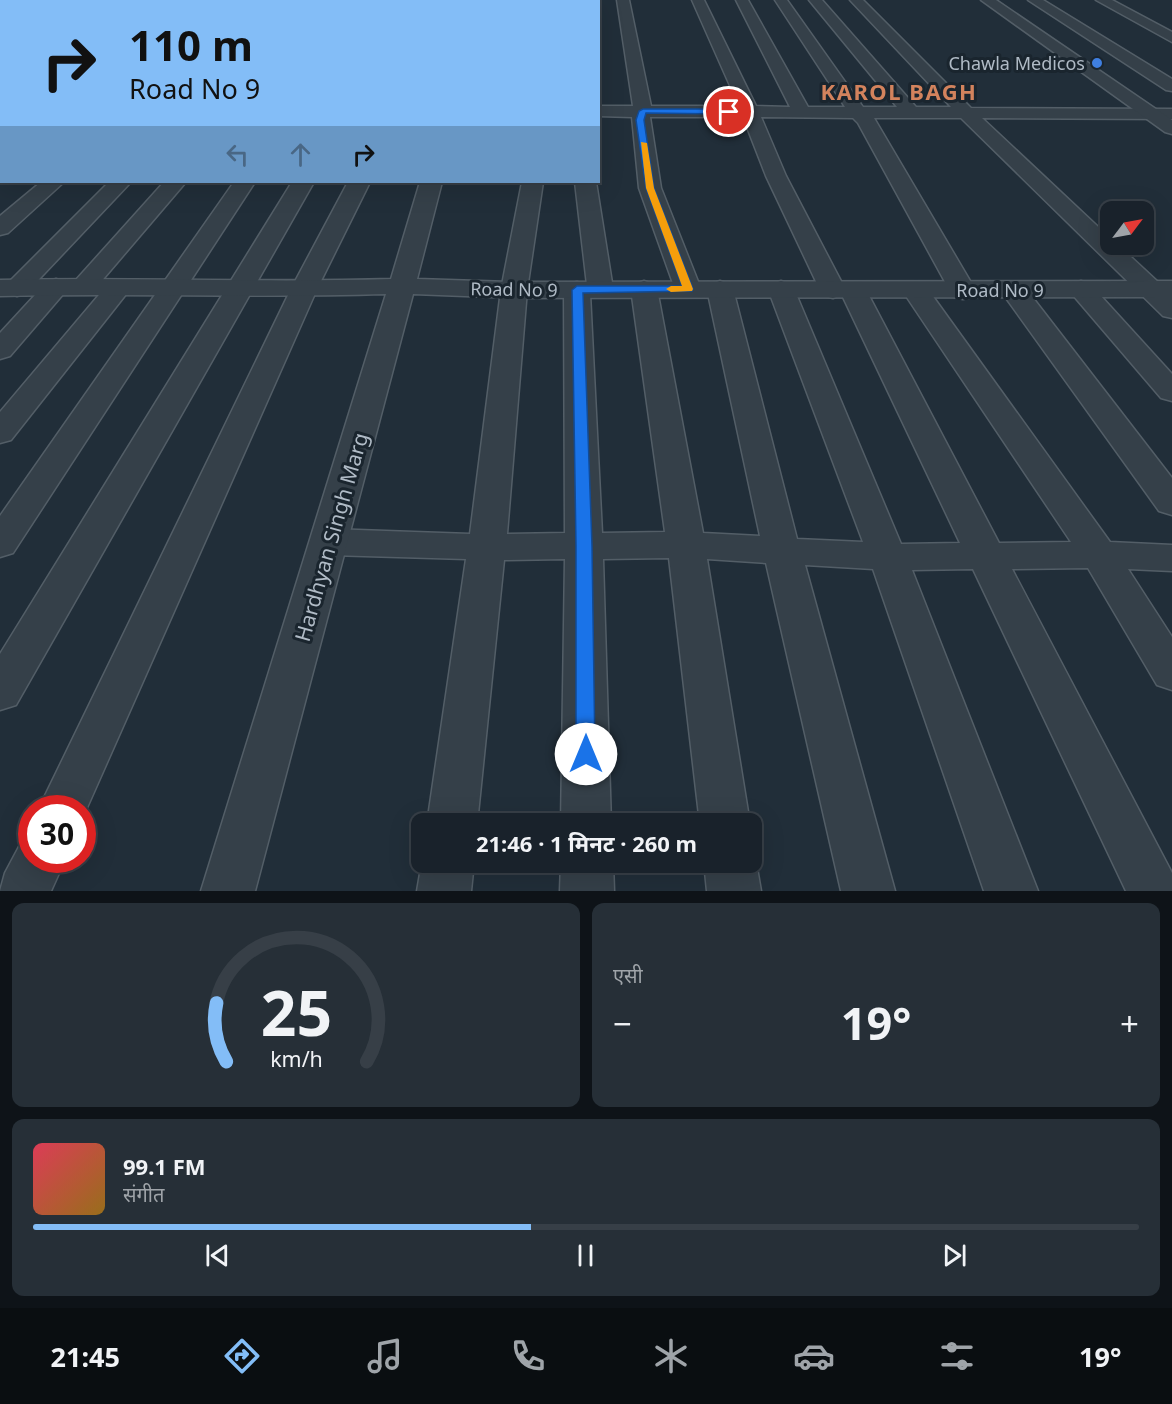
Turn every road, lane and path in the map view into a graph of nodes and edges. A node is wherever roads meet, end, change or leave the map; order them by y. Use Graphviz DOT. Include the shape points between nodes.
graph roads {
  1 [pos="623,0"];
  2 [pos="698,0"];
  3 [pos="742,0"];
  4 [pos="780,0"];
  5 [pos="815,0"];
  6 [pos="856,0"];
  7 [pos="987,0"];
  8 [pos="1034,0"];
  9 [pos="1102,0"];
  10 [pos="1172,38"];
  11 [pos="1172,86"];
  12 [pos="600,111"];
  13 [pos="643,111"];
  14 [pos="750,112"];
  15 [pos="802,112"];
  16 [pos="965,112"];
  17 [pos="858,113"];
  18 [pos="911,113"];
  19 [pos="1152,114"];
  20 [pos="1172,114"];
  21 [pos="1172,128"];
  22 [pos="52,183"];
  23 [pos="119,183"];
  24 [pos="174,183"];
  25 [pos="243,183"];
  26 [pos="302,183"];
  27 [pos="358,183"];
  28 [pos="431,183"];
  29 [pos="532,183"];
  30 [pos="586,183"];
  31 [pos="0,228"];
  32 [pos="84,286"];
  33 [pos="403,286"];
  34 [pos="56,287"];
  35 [pos="8,288"];
  36 [pos="118,288"];
  37 [pos="171,288"];
  38 [pos="240,288"];
  39 [pos="304,289"];
  40 [pos="589,289"];
  41 [pos="644,289"];
  42 [pos="704,289"];
  43 [pos="781,289"];
  44 [pos="1081,289"];
  45 [pos="1161,289"];
  46 [pos="514,290"];
  47 [pos="843,290"];
  48 [pos="915,290"];
  49 [pos="963,291"];
  50 [pos="1014,291"];
  51 [pos="1172,310"];
  52 [pos="0,350"];
  53 [pos="1172,392"];
  54 [pos="0,433"];
  55 [pos="1172,503"];
  56 [pos="330,542"];
  57 [pos="0,544"];
  58 [pos="686,545"];
  59 [pos="584,546"];
  60 [pos="487,548"];
  61 [pos="782,552"];
  62 [pos="1099,555"];
  63 [pos="987,556"];
  64 [pos="888,557"];
  65 [pos="1172,558"];
  66 [pos="1172,673"];
  67 [pos="0,692"];
  68 [pos="69,795"];
  69 [pos="453,813"];
  70 [pos="586,813"];
  71 [pos="723,813"];
  72 [pos="33,873"];
  73 [pos="446,873"];
  74 [pos="587,873"];
  75 [pos="732,873"];
  76 [pos="24,891"];
  77 [pos="228,891"];
  78 [pos="444,891"];
  79 [pos="587,891"];
  80 [pos="734,891"];
  81 [pos="868,891"];
  82 [pos="1011,891"];
  83 [pos="1153,891"];
  1 -- 13 [label="street"];
  2 -- 14 [label="street"];
  3 -- 15 [label="street"];
  4 -- 17 [label="street"];
  5 -- 18 [label="street"];
  6 -- 16 [label="street"];
  7 -- 19 [label="street"];
  8 -- 11 [label="street"];
  9 -- 10 [label="street"];
  12 -- 13 [label="street"];
  13 -- 14 [label="street"];
  13 -- 42 [label="street" via="640,120 650,188"];
  14 -- 15 [label="street"];
  14 -- 47 [label="street" via="776,176"];
  15 -- 17 [label="street"];
  16 -- 18 [label="street"];
  16 -- 19 [label="street"];
  16 -- 45 [label="street"];
  17 -- 18 [label="street"];
  17 -- 49 [label="street" via="866,120"];
  19 -- 20 [label="street"];
  19 -- 21 [label="street"];
  22 -- 31 [label="street"];
  23 -- 35 [label="street"];
  24 -- 32 [label="street"];
  25 -- 37 [label="street"];
  26 -- 38 [label="street"];
  27 -- 39 [label="street"];
  28 -- 33 [label="street, Hardhyan Singh Marg"];
  29 -- 46 [label="street"];
  30 -- 40 [label="street"];
  32 -- 34 [label="street, Road No 9"];
  32 -- 36 [label="street, Road No 9"];
  33 -- 39 [label="street, Road No 9"];
  33 -- 46 [label="street, Road No 9"];
  33 -- 56 [label="street, Hardhyan Singh Marg"];
  34 -- 35 [label="street, Road No 9"];
  34 -- 52 [label="street"];
  36 -- 37 [label="street, Road No 9"];
  36 -- 54 [label="street"];
  37 -- 38 [label="street, Road No 9"];
  37 -- 57 [label="street"];
  38 -- 39 [label="street, Road No 9"];
  38 -- 67 [label="street"];
  39 -- 68 [label="street"];
  40 -- 41 [label="street, Road No 9"];
  40 -- 46 [label="street, Road No 9"];
  40 -- 59 [label="street"];
  41 -- 42 [label="street, Road No 9"];
  41 -- 58 [label="street"];
  42 -- 43 [label="street, Road No 9"];
  42 -- 61 [label="street"];
  43 -- 47 [label="street, Road No 9"];
  43 -- 64 [label="street"];
  44 -- 45 [label="street, Road No 9"];
  44 -- 50 [label="street, Road No 9"];
  44 -- 53 [label="street"];
  45 -- 51 [label="street"];
  46 -- 60 [label="street"];
  47 -- 48 [label="street, Road No 9"];
  47 -- 63 [label="street"];
  48 -- 49 [label="street, Road No 9"];
  48 -- 62 [label="street"];
  49 -- 50 [label="street, Road No 9"];
  50 -- 55 [label="street"];
  56 -- 60 [label="street"];
  56 -- 77 [label="street, Hardhyan Singh Marg"];
  58 -- 59 [label="street"];
  58 -- 61 [label="street"];
  58 -- 71 [label="street"];
  59 -- 60 [label="street"];
  59 -- 70 [label="street"];
  60 -- 69 [label="street"];
  61 -- 64 [label="street"];
  61 -- 81 [label="street"];
  62 -- 63 [label="street"];
  62 -- 65 [label="street"];
  62 -- 66 [label="street"];
  63 -- 64 [label="street"];
  63 -- 83 [label="street"];
  64 -- 82 [label="street"];
  72 -- 76 [label="street"];
  73 -- 78 [label="street"];
  74 -- 79 [label="street"];
  75 -- 80 [label="street"];
}
